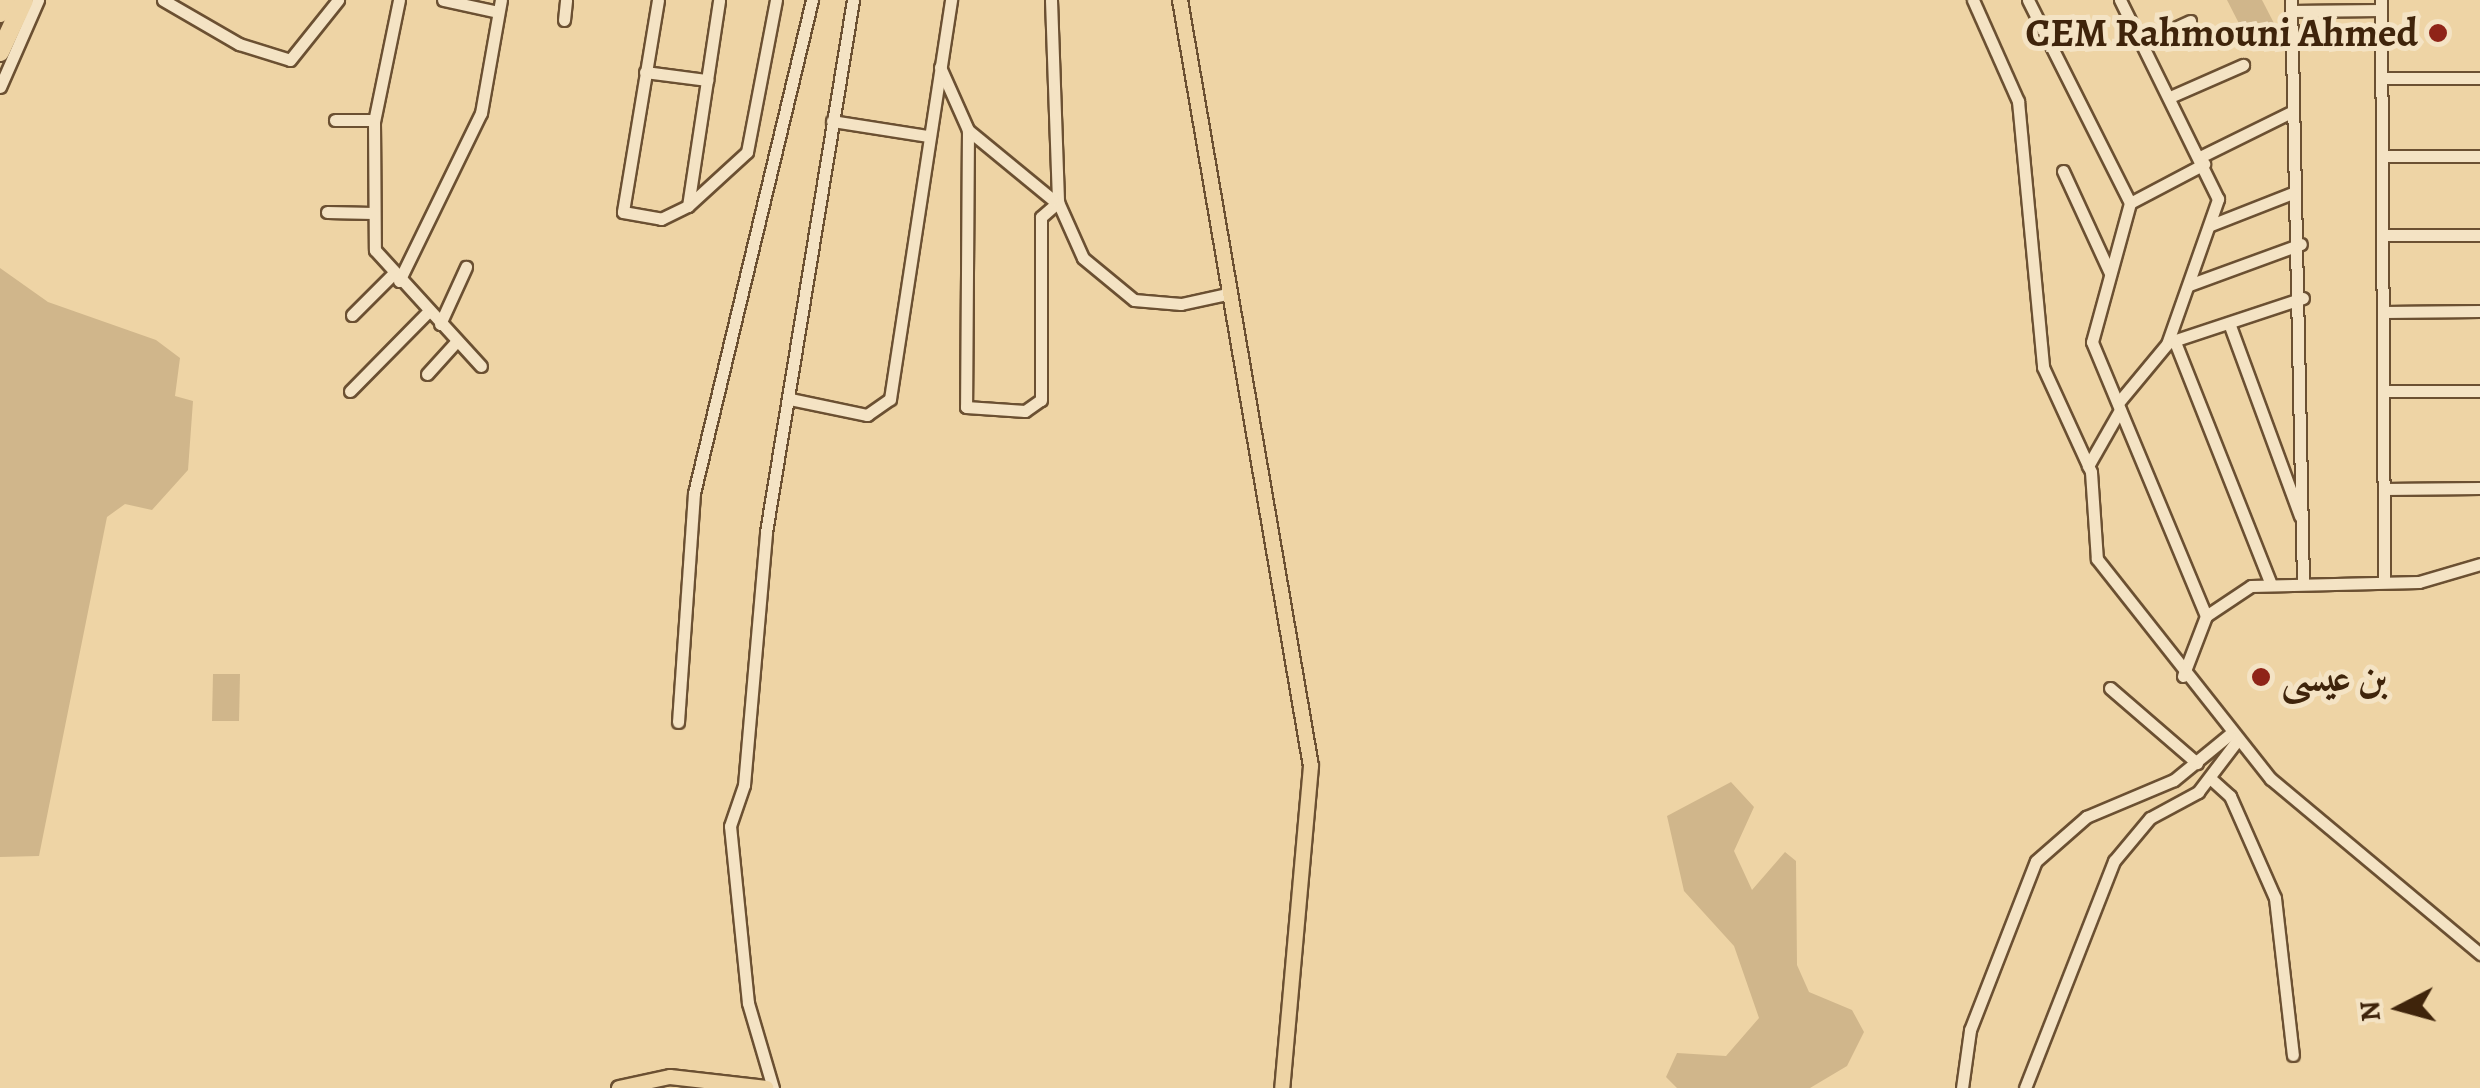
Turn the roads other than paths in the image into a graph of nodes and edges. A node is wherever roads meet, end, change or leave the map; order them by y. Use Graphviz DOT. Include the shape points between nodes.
graph roads {
  1 [pos="6,0"];
  2 [pos="24,0"];
  3 [pos="38,0"];
  4 [pos="164,0"];
  5 [pos="338,0"];
  6 [pos="399,0"];
  7 [pos="443,0"];
  8 [pos="566,0"];
  9 [pos="658,0"];
  10 [pos="719,0"];
  11 [pos="776,0"];
  12 [pos="812,0"];
  13 [pos="854,0"];
  14 [pos="952,0"];
  15 [pos="1051,0"];
  16 [pos="1180,0"];
  17 [pos="1973,0"];
  18 [pos="2028,0"];
  19 [pos="2120,0"];
  20 [pos="2291,5"];
  21 [pos="2381,5"];
  22 [pos="499,6"];
  23 [pos="0,13"];
  24 [pos="564,20"];
  25 [pos="2190,21"];
  26 [pos="2142,43"];
  27 [pos="0,52"];
  28 [pos="2242,65"];
  29 [pos="940,67"];
  30 [pos="645,72"];
  31 [pos="2382,78"];
  32 [pos="2480,78"];
  33 [pos="707,80"];
  34 [pos="0,86"];
  35 [pos="2170,97"];
  36 [pos="2291,112"];
  37 [pos="335,120"];
  38 [pos="374,120"];
  39 [pos="832,121"];
  40 [pos="968,130"];
  41 [pos="928,136"];
  42 [pos="2383,156"];
  43 [pos="2480,156"];
  44 [pos="2202,160"];
  45 [pos="2063,171"];
  46 [pos="2295,192"];
  47 [pos="1055,200"];
  48 [pos="2130,204"];
  49 [pos="688,206"];
  50 [pos="328,212"];
  51 [pos="373,213"];
  52 [pos="2211,225"];
  53 [pos="2480,234"];
  54 [pos="2384,235"];
  55 [pos="2301,244"];
  56 [pos="466,266"];
  57 [pos="2110,273"];
  58 [pos="396,278"];
  59 [pos="2188,285"];
  60 [pos="1231,293"];
  61 [pos="2303,298"];
  62 [pos="2480,311"];
  63 [pos="428,312"];
  64 [pos="2384,312"];
  65 [pos="352,315"];
  66 [pos="440,324"];
  67 [pos="2228,324"];
  68 [pos="2171,342"];
  69 [pos="456,343"];
  70 [pos="480,366"];
  71 [pos="427,374"];
  72 [pos="350,391"];
  73 [pos="2480,391"];
  74 [pos="2384,392"];
  75 [pos="790,399"];
  76 [pos="2119,406"];
  77 [pos="2088,466"];
  78 [pos="2480,488"];
  79 [pos="2384,489"];
  80 [pos="2304,525"];
  81 [pos="2480,564"];
  82 [pos="2270,582"];
  83 [pos="2304,582"];
  84 [pos="2384,582"];
  85 [pos="2206,616"];
  86 [pos="2183,676"];
  87 [pos="2110,688"];
  88 [pos="678,722"];
  89 [pos="2232,738"];
  90 [pos="2197,762"];
  91 [pos="2210,778"];
  92 [pos="2480,954"];
  93 [pos="2292,1055"];
  94 [pos="619,1088"];
  95 [pos="769,1088"];
  96 [pos="1282,1088"];
  97 [pos="1962,1088"];
  98 [pos="2024,1088"];
  1 -- 23 [label="highway"];
  2 -- 27 [label="highway"];
  3 -- 34 [label="street"];
  4 -- 5 [label="street" via="280,60 312,44"];
  6 -- 38 [label="street"];
  7 -- 22 [label="street"];
  8 -- 24 [label="street"];
  9 -- 30 [label="street"];
  10 -- 33 [label="street"];
  11 -- 49 [label="street" via="747,152"];
  12 -- 88 [label="street" via="694,493"];
  13 -- 39 [label="street"];
  14 -- 29 [label="street"];
  15 -- 47 [label="street"];
  16 -- 60 [label="main road"];
  17 -- 77 [label="street" via="2022,116 2023,216 2049,394"];
  18 -- 48 [label="street"];
  19 -- 26 [label="street"];
  20 -- 21 [label="street"];
  20 -- 36 [label="street"];
  21 -- 31 [label="street"];
  22 -- 58 [label="street" via="481,113"];
  25 -- 26 [label="street"];
  26 -- 35 [label="street"];
  28 -- 35 [label="street"];
  29 -- 40 [label="street"];
  29 -- 41 [label="street"];
  30 -- 33 [label="street"];
  30 -- 49 [label="street" via="623,212 661,219"];
  31 -- 32 [label="street"];
  31 -- 42 [label="street"];
  33 -- 49 [label="street"];
  35 -- 44 [label="street"];
  36 -- 44 [label="street"];
  36 -- 46 [label="street"];
  37 -- 38 [label="street"];
  38 -- 51 [label="street"];
  39 -- 41 [label="street"];
  39 -- 75 [label="street"];
  40 -- 47 [label="street"];
  40 -- 47 [label="street" via="959,397 974,410 1025,410 1042,400 1041,217"];
  41 -- 75 [label="street" via="890,399 868,415"];
  42 -- 43 [label="street"];
  42 -- 54 [label="street"];
  44 -- 48 [label="street"];
  44 -- 52 [label="street" via="2218,199"];
  45 -- 57 [label="street"];
  46 -- 52 [label="street"];
  46 -- 55 [label="street"];
  47 -- 60 [label="street" via="1092,271 1117,294 1169,305"];
  48 -- 57 [label="street"];
  50 -- 51 [label="street"];
  51 -- 58 [label="street" via="375,250"];
  52 -- 59 [label="street"];
  53 -- 54 [label="street"];
  54 -- 64 [label="street"];
  55 -- 59 [label="street"];
  55 -- 61 [label="street"];
  56 -- 66 [label="street"];
  57 -- 76 [label="street" via="2090,333"];
  58 -- 63 [label="street"];
  58 -- 65 [label="street"];
  59 -- 68 [label="street"];
  60 -- 96 [label="main road" via="1311,766"];
  61 -- 67 [label="street"];
  61 -- 80 [label="street"];
  62 -- 64 [label="street"];
  63 -- 66 [label="street"];
  63 -- 72 [label="street"];
  64 -- 74 [label="street"];
  66 -- 69 [label="street"];
  67 -- 68 [label="street"];
  67 -- 80 [label="street"];
  68 -- 76 [label="street"];
  68 -- 82 [label="street"];
  69 -- 70 [label="street"];
  69 -- 71 [label="street"];
  73 -- 74 [label="street"];
  74 -- 79 [label="street"];
  75 -- 95 [label="street" via="764,549 744,785 730,826 748,1002"];
  76 -- 77 [label="street"];
  76 -- 85 [label="street"];
  77 -- 86 [label="street" via="2097,559"];
  78 -- 79 [label="street"];
  79 -- 84 [label="street"];
  80 -- 83 [label="street"];
  81 -- 84 [label="street" via="2446,580"];
  82 -- 83 [label="street"];
  82 -- 85 [label="street"];
  83 -- 84 [label="street"];
  85 -- 86 [label="street"];
  86 -- 89 [label="street"];
  87 -- 90 [label="street"];
  89 -- 90 [label="street"];
  89 -- 91 [label="street"];
  89 -- 92 [label="street"];
  90 -- 97 [label="street" via="2086,817 2036,861 1970,1030"];
  91 -- 93 [label="street" via="2230,796 2274,898"];
  91 -- 98 [label="street" via="2150,818 2114,861"];
  94 -- 95 [label="main road" via="670,1076"];
}
